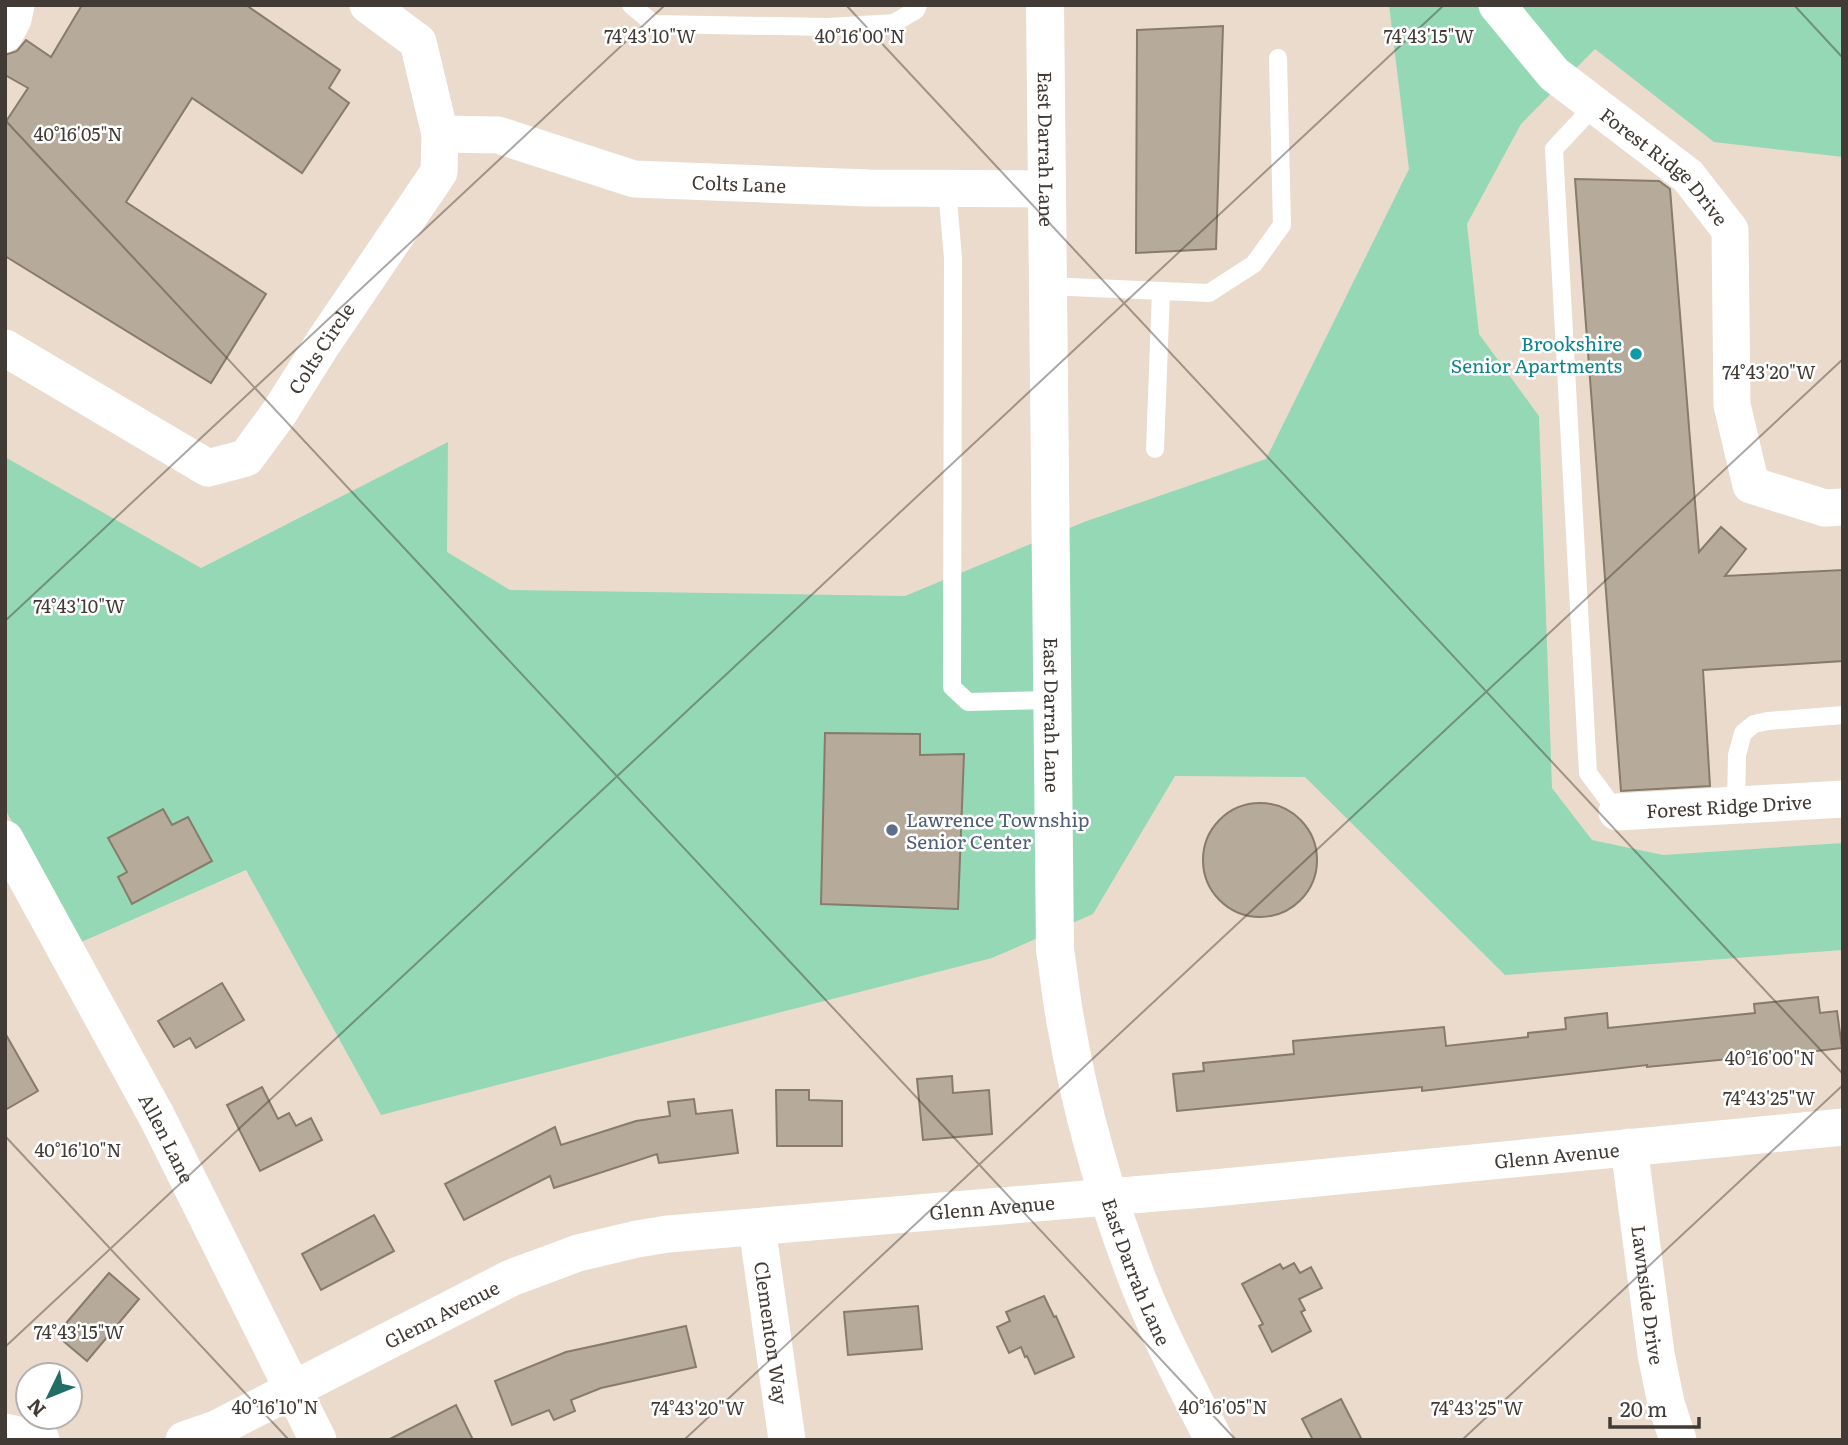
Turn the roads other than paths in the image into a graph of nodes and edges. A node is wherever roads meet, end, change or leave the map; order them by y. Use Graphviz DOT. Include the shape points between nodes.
graph roads {
  1 [pos="16,5"];
  2 [pos="368,5"];
  3 [pos="631,5"];
  4 [pos="918,5"];
  5 [pos="1045,5"];
  6 [pos="1497,5"];
  7 [pos="5,34"];
  8 [pos="1278,58"];
  9 [pos="1595,105"];
  10 [pos="440,134"];
  11 [pos="947,188"];
  12 [pos="1046,188"];
  13 [pos="1047,286"];
  14 [pos="1161,291"];
  15 [pos="5,348"];
  16 [pos="1155,449"];
  17 [pos="1843,507"];
  18 [pos="1052,700"];
  19 [pos="1843,715"];
  20 [pos="1843,799"];
  21 [pos="1736,805"];
  22 [pos="1616,812"];
  23 [pos="5,839"];
  24 [pos="1843,1127"];
  25 [pos="1629,1147"];
  26 [pos="1108,1198"];
  27 [pos="757,1227"];
  28 [pos="292,1390"];
  29 [pos="5,1432"];
  30 [pos="41,1440"];
  31 [pos="184,1440"];
  32 [pos="318,1440"];
  33 [pos="787,1440"];
  34 [pos="1214,1440"];
  35 [pos="1678,1440"];
  1 -- 7 [label="street"];
  2 -- 10 [label="street, Colts Circle" via="418,42"];
  3 -- 4 [label="lane" via="653,24 828,27 894,23"];
  5 -- 12 [label="street, East Darrah Lane"];
  6 -- 9 [label="street, Forest Ridge Drive" via="1554,74"];
  8 -- 14 [label="lane" via="1282,225 1254,264 1209,293"];
  9 -- 17 [label="street, Forest Ridge Drive" via="1689,176 1730,230 1731,405 1751,485 1825,508"];
  9 -- 22 [label="lane" via="1553,149 1588,773"];
  10 -- 11 [label="street, Colts Lane" via="498,135 634,179"];
  10 -- 15 [label="street, Colts Circle" via="439,172 246,458 208,468"];
  11 -- 12 [label="street, Colts Lane"];
  11 -- 18 [label="lane" via="953,258 952,687 968,702"];
  12 -- 13 [label="street, East Darrah Lane"];
  13 -- 14 [label="lane"];
  13 -- 18 [label="street, East Darrah Lane"];
  14 -- 16 [label="lane"];
  18 -- 26 [label="street, East Darrah Lane" via="1055,950 1079,1086"];
  19 -- 21 [label="lane" via="1754,724 1743,733 1737,755"];
  20 -- 21 [label="street, Forest Ridge Drive"];
  21 -- 22 [label="street, Forest Ridge Drive"];
  23 -- 28 [label="street, Allen Lane" via="157,1117"];
  24 -- 25 [label="street, Glenn Avenue"];
  25 -- 26 [label="street, Glenn Avenue"];
  25 -- 35 [label="street, Lawnside Drive" via="1656,1354"];
  26 -- 27 [label="street, Glenn Avenue"];
  26 -- 34 [label="street, East Darrah Lane" via="1154,1318"];
  27 -- 28 [label="street, Glenn Avenue" via="637,1239 578,1253 511,1278"];
  27 -- 33 [label="street, Clementon Way"];
  28 -- 31 [label="street, Glenn Avenue"];
  28 -- 32 [label="street, Allen Lane"];
  29 -- 30 [label="street"];
}
